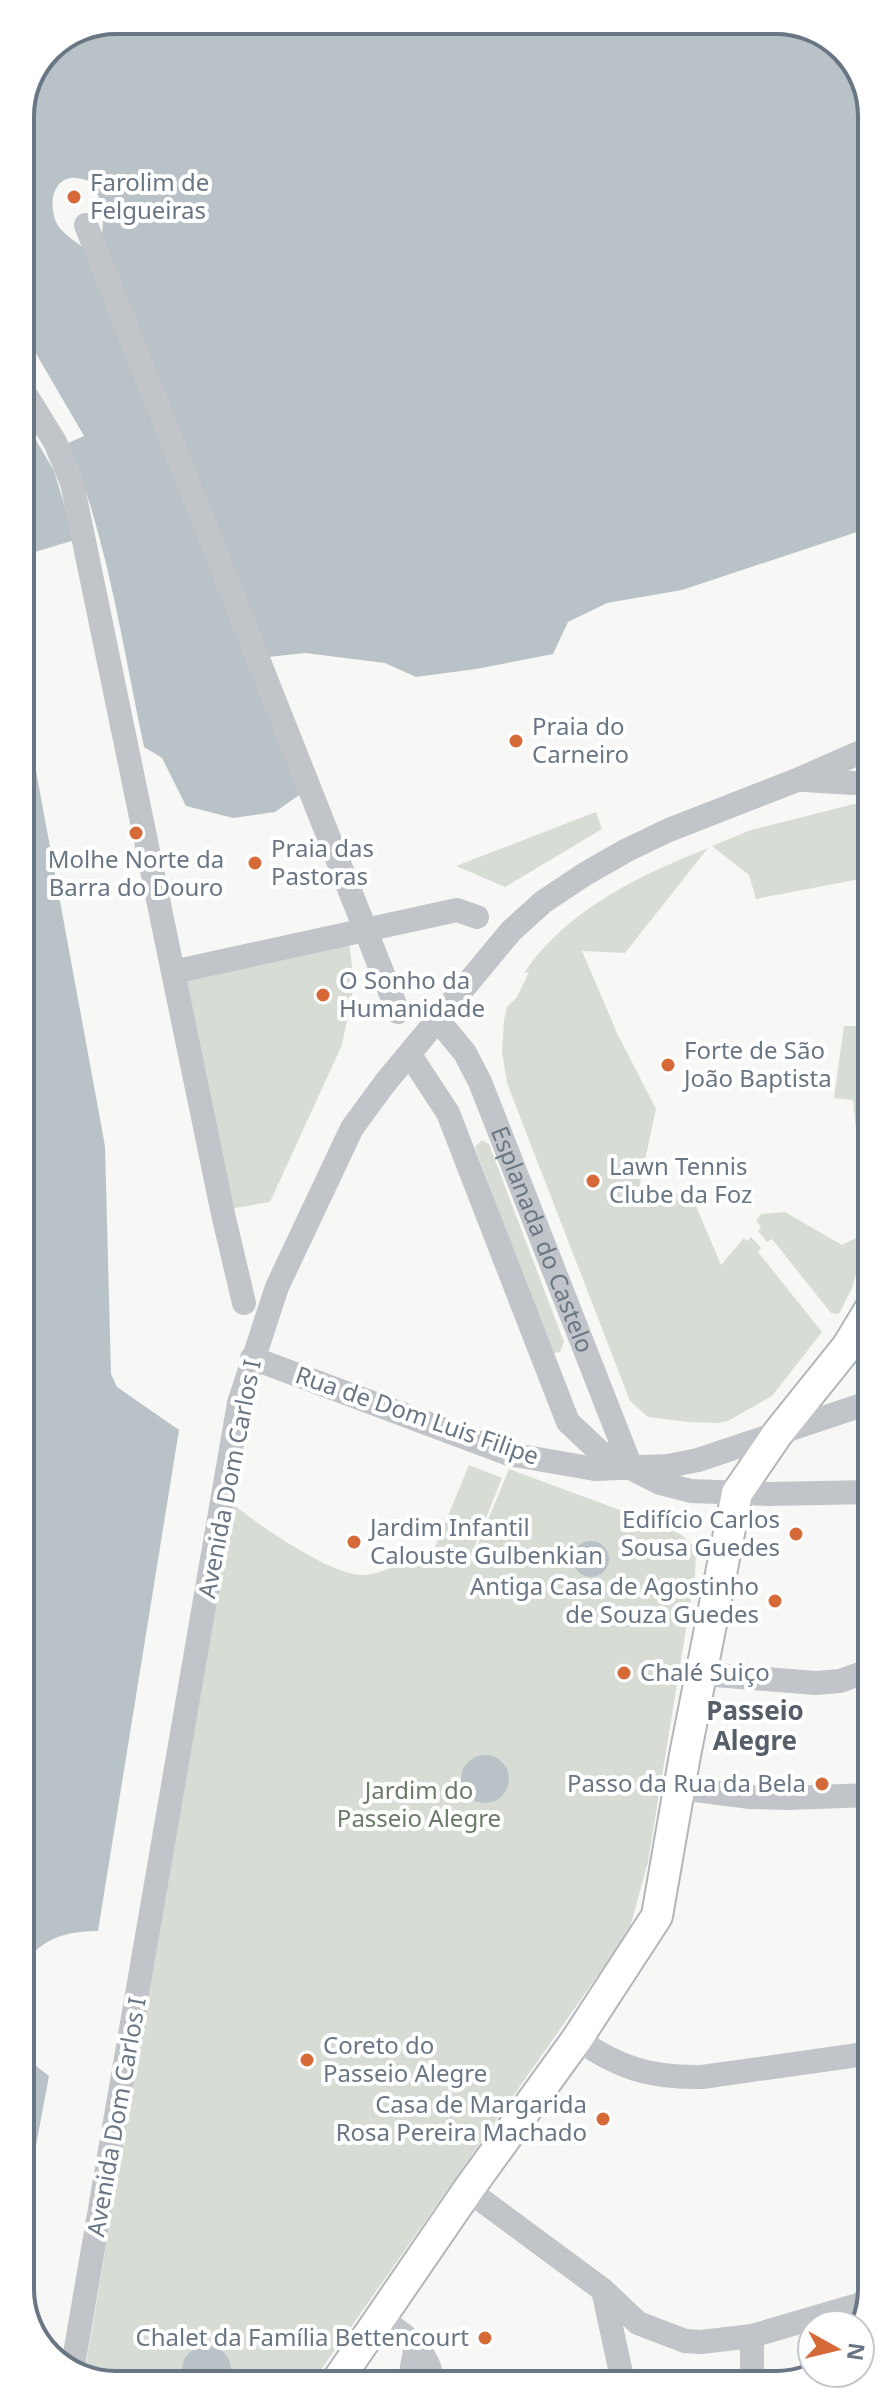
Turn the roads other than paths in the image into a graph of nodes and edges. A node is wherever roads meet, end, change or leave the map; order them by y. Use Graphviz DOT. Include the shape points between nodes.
graph roads {
  1 [pos="86,225"];
  2 [pos="34,408"];
  3 [pos="858,753"];
  4 [pos="797,780"];
  5 [pos="858,782"];
  6 [pos="477,917"];
  7 [pos="365,930"];
  8 [pos="173,972"];
  9 [pos="398,1012"];
  10 [pos="437,1019"];
  11 [pos="410,1055"];
  12 [pos="244,1303"];
  13 [pos="858,1329"];
  14 [pos="252,1358"];
  15 [pos="858,1406"];
  16 [pos="778,1433"];
  17 [pos="631,1467"];
  18 [pos="858,1492"];
  19 [pos="737,1493"];
  20 [pos="703,1674"];
  21 [pos="858,1675"];
  22 [pos="680,1788"];
  23 [pos="858,1795"];
  24 [pos="577,2039"];
  25 [pos="858,2055"];
  26 [pos="468,2190"];
  27 [pos="603,2290"];
  28 [pos="856,2306"];
  29 [pos="381,2319"];
  30 [pos="752,2336"];
  31 [pos="416,2346"];
  32 [pos="74,2359"];
  33 [pos="344,2371"];
  34 [pos="411,2371"];
  35 [pos="431,2371"];
  36 [pos="621,2371"];
  37 [pos="752,2371"];
  1 -- 7 [label="street"];
  2 -- 8 [label="street" via="72,483"];
  3 -- 4 [label="street, Avenida Dom Carlos I"];
  4 -- 5 [label="street, Avenida Dom Carlos I"];
  4 -- 10 [label="street, Avenida Dom Carlos I" via="669,830 585,874 511,931"];
  6 -- 7 [label="street" via="457,910"];
  7 -- 8 [label="street"];
  7 -- 9 [label="street"];
  8 -- 12 [label="street"];
  10 -- 11 [label="street, Avenida Dom Carlos I"];
  10 -- 17 [label="street, Esplanada do Castelo" via="465,1053 484,1093"];
  11 -- 14 [label="street, Avenida Dom Carlos I" via="352,1128 277,1287"];
  11 -- 17 [label="street, Esplanada do Castelo" via="448,1113 568,1422 600,1452"];
  13 -- 16 [label="main road"];
  14 -- 17 [label="street, Rua de Dom Luis Filipe" via="509,1454 595,1469"];
  14 -- 32 [label="street, Avenida Dom Carlos I" via="239,1403"];
  15 -- 16 [label="street"];
  16 -- 17 [label="street" via="698,1460"];
  16 -- 19 [label="main road"];
  17 -- 19 [label="street, Esplanada do Castelo" via="660,1483 691,1491"];
  18 -- 19 [label="street, Esplanada do Castelo"];
  19 -- 20 [label="main road"];
  20 -- 21 [label="street" via="816,1683"];
  20 -- 22 [label="main road"];
  22 -- 23 [label="street" via="775,1798"];
  22 -- 24 [label="main road" via="657,1916"];
  24 -- 25 [label="street" via="625,2068 680,2077"];
  24 -- 26 [label="main road"];
  26 -- 27 [label="street"];
  26 -- 29 [label="main road"];
  27 -- 30 [label="street" via="638,2323 670,2337 701,2342"];
  27 -- 36 [label="street"];
  28 -- 30 [label="street"];
  29 -- 31 [label="street"];
  29 -- 33 [label="main road"];
  30 -- 37 [label="street"];
  31 -- 34 [label="street"];
  31 -- 35 [label="street"];
}
